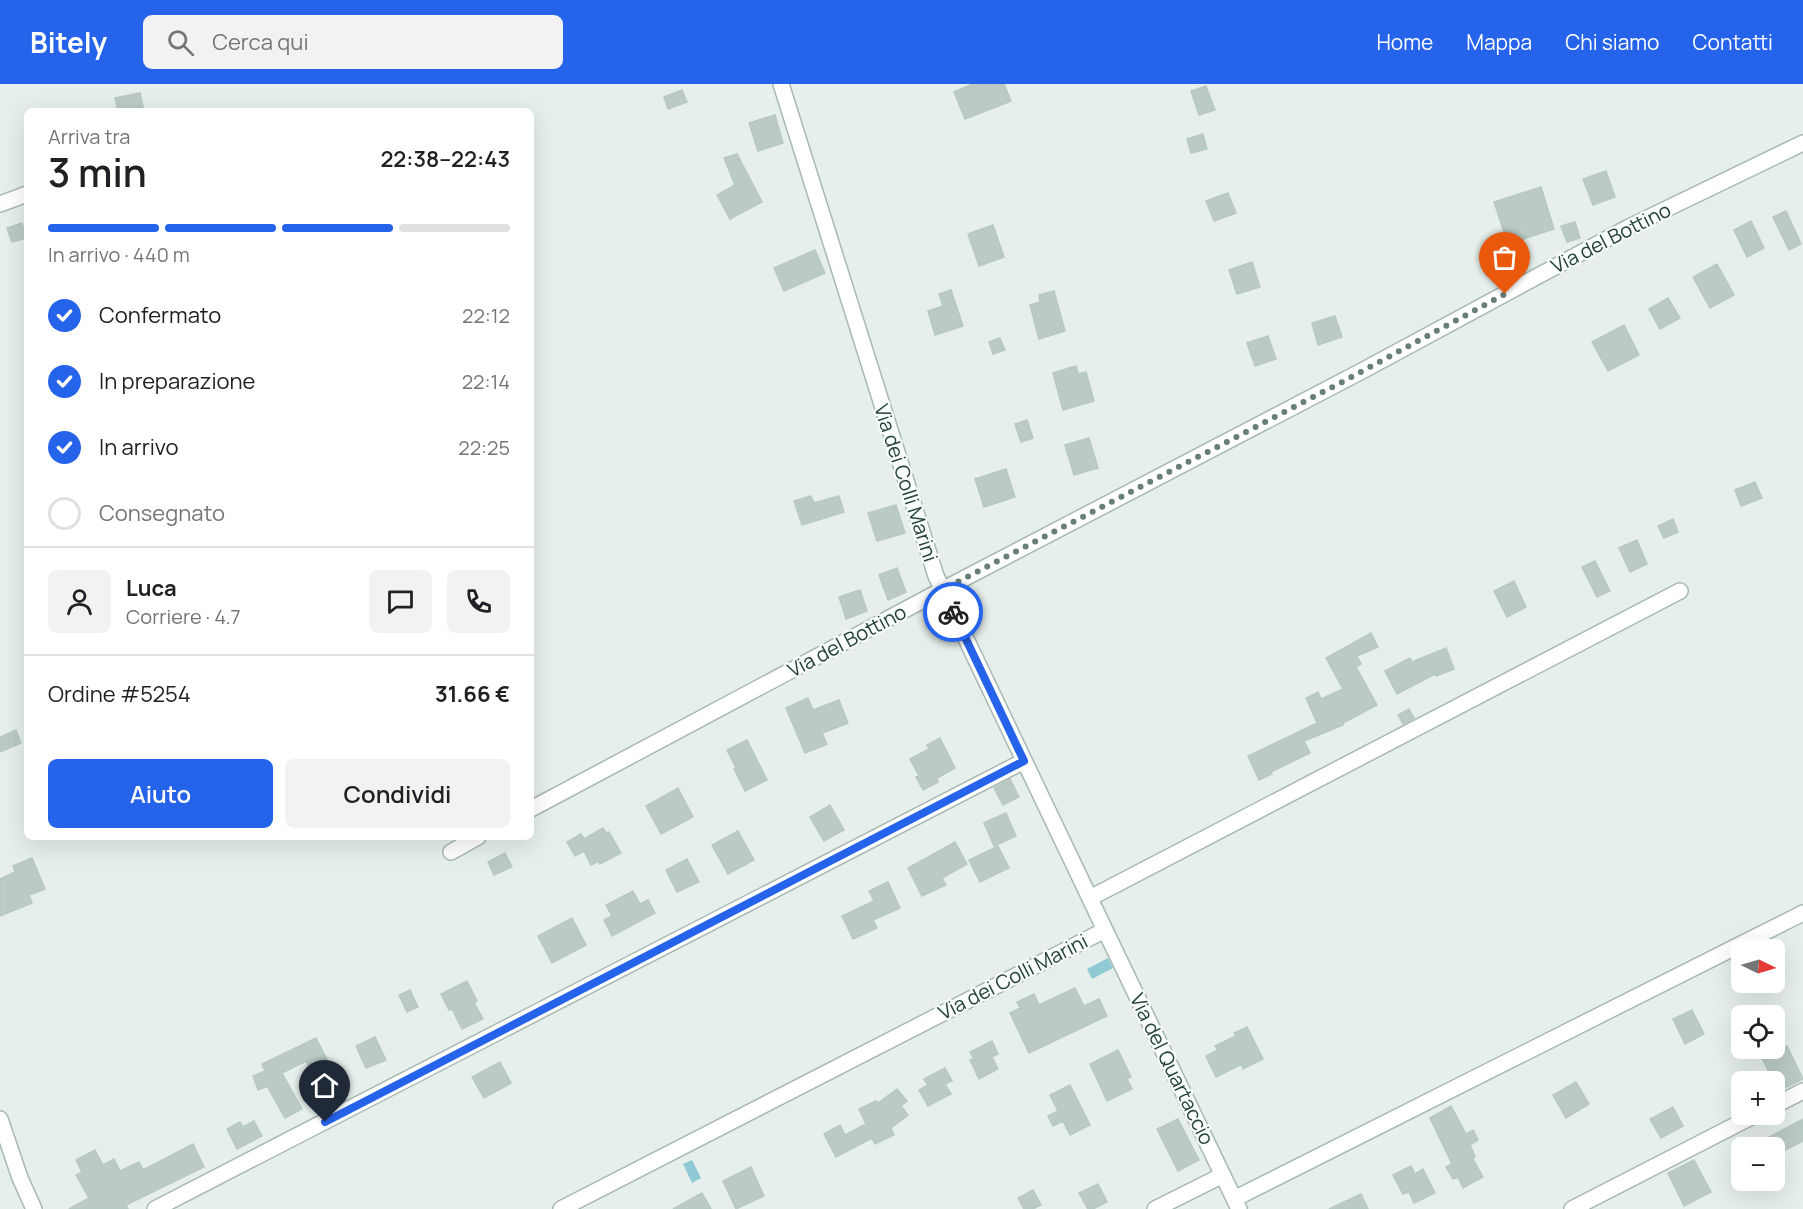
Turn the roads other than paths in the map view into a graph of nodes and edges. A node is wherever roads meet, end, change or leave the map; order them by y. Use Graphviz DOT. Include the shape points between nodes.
graph roads {
  1 [pos="781,84"];
  2 [pos="1803,143"];
  3 [pos="24,195"];
  4 [pos="0,204"];
  5 [pos="942,590"];
  6 [pos="1680,591"];
  7 [pos="1024,761"];
  8 [pos="534,807"];
  9 [pos="473,840"];
  10 [pos="451,852"];
  11 [pos="1090,898"];
  12 [pos="1803,913"];
  13 [pos="1105,930"];
  14 [pos="1803,1091"];
  15 [pos="1785,1100"];
  16 [pos="0,1119"];
  17 [pos="1736,1125"];
  18 [pos="1223,1175"];
  19 [pos="1237,1204"];
  20 [pos="34,1209"];
  21 [pos="155,1209"];
  22 [pos="561,1209"];
  23 [pos="1155,1209"];
  24 [pos="1572,1209"];
  1 -- 5 [label="street, Via dei Colli Marini"];
  2 -- 5 [label="street, Via del Bottino" via="1629,226 1360,372"];
  3 -- 4 [label="street"];
  5 -- 7 [label="street, Via dei Colli Marini"];
  5 -- 8 [label="street, Via del Bottino"];
  6 -- 11 [label="street"];
  7 -- 11 [label="street, Via dei Colli Marini"];
  7 -- 21 [label="street"];
  9 -- 10 [label="street"];
  11 -- 13 [label="street, Via dei Colli Marini"];
  12 -- 19 [label="street"];
  13 -- 18 [label="street, Via del Quartaccio"];
  13 -- 22 [label="street, Via dei Colli Marini"];
  14 -- 15 [label="street"];
  16 -- 20 [label="street"];
  17 -- 24 [label="street"];
  18 -- 19 [label="street, Via del Quartaccio"];
  18 -- 23 [label="street"];
}
